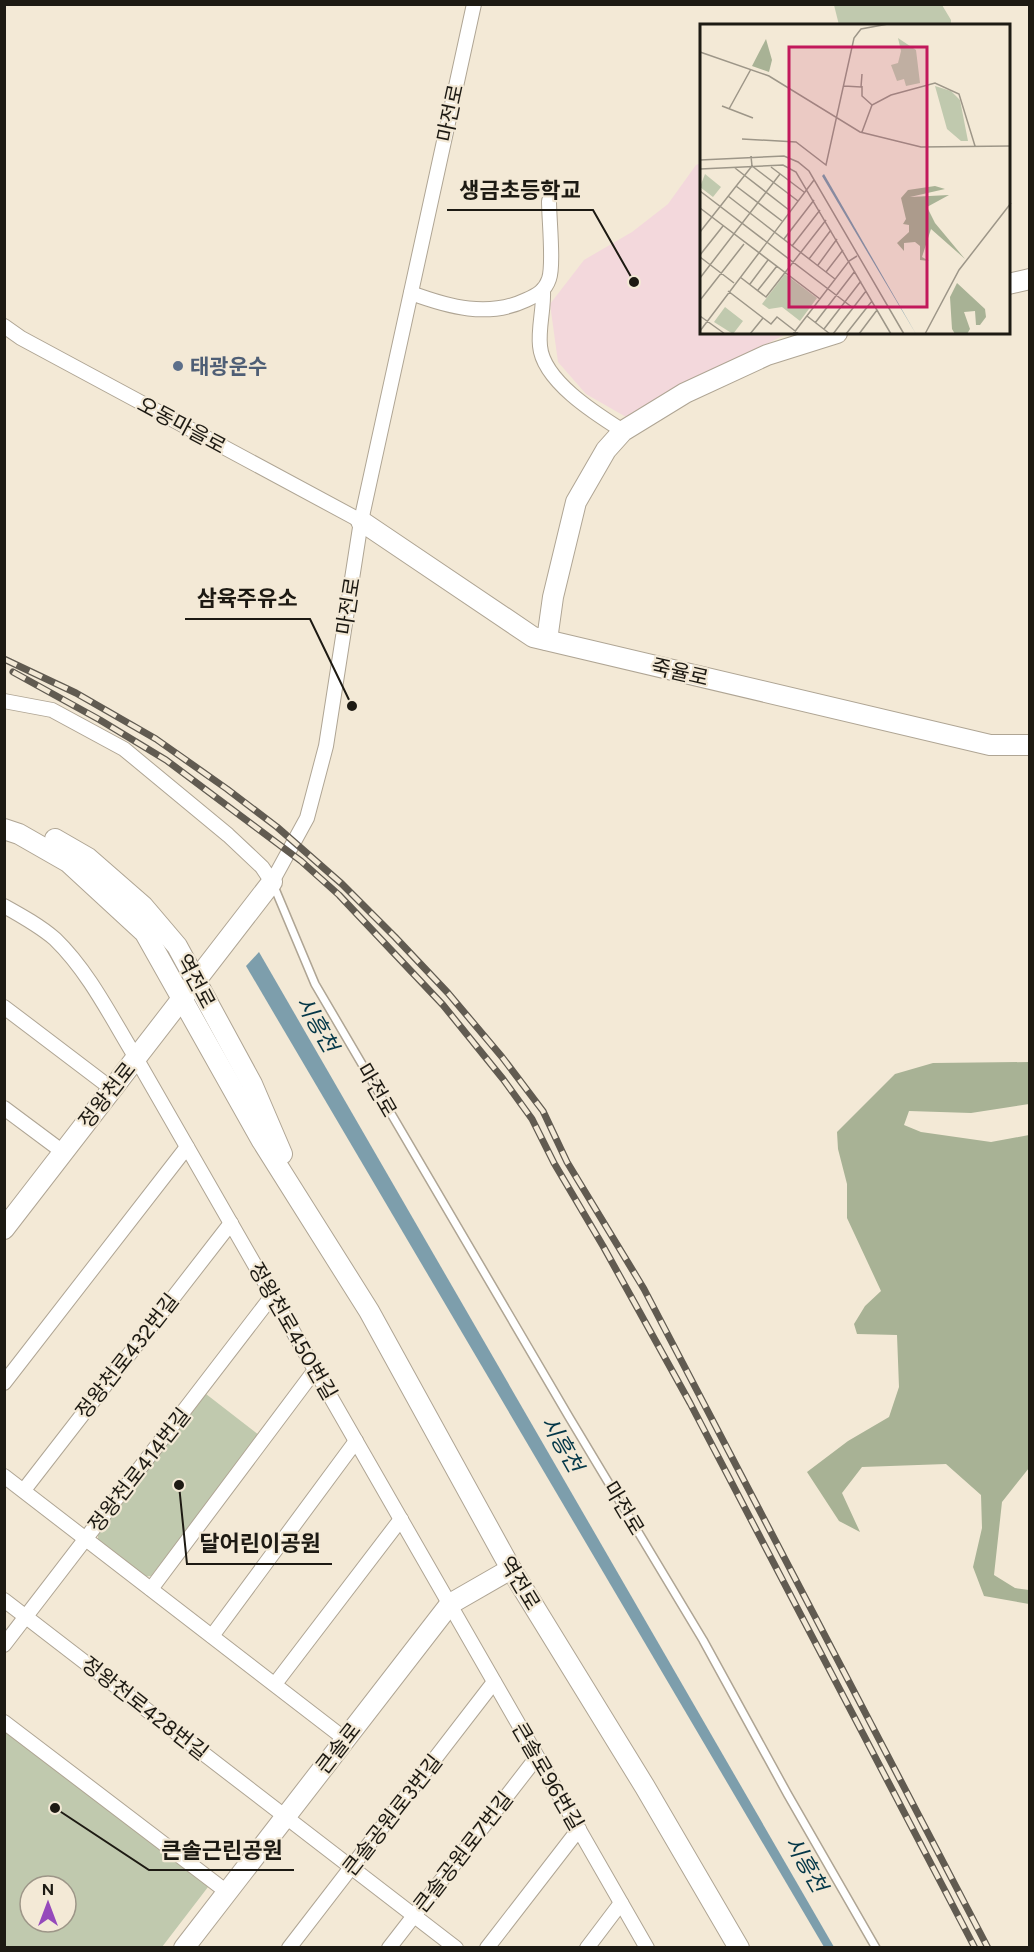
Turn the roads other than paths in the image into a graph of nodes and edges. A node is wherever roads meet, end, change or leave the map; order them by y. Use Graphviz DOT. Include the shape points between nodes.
graph roads {
  1 [pos="474,4"];
  2 [pos="549,201"];
  3 [pos="1029,279"];
  4 [pos="1010,284"];
  5 [pos="543,290"];
  6 [pos="411,293"];
  7 [pos="4,326"];
  8 [pos="834,334"];
  9 [pos="623,431"];
  10 [pos="361,521"];
  11 [pos="547,640"];
  12 [pos="4,701"];
  13 [pos="1029,745"];
  14 [pos="4,818"];
  15 [pos="4,829"];
  16 [pos="272,882"];
  17 [pos="4,906"];
  18 [pos="195,980"];
  19 [pos="182,998"];
  20 [pos="4,1007"];
  21 [pos="136,1058"];
  22 [pos="112,1089"];
  23 [pos="4,1108"];
  24 [pos="187,1147"];
  25 [pos="63,1152"];
  26 [pos="308,1214"];
  27 [pos="231,1222"];
  28 [pos="5,1228"];
  29 [pos="273,1296"];
  30 [pos="315,1370"];
  31 [pos="4,1383"];
  32 [pos="356,1441"];
  33 [pos="4,1476"];
  34 [pos="24,1490"];
  35 [pos="401,1519"];
  36 [pos="86,1539"];
  37 [pos="511,1569"];
  38 [pos="151,1589"];
  39 [pos="4,1600"];
  40 [pos="450,1604"];
  41 [pos="26,1617"];
  42 [pos="212,1636"];
  43 [pos="4,1645"];
  44 [pos="494,1682"];
  45 [pos="275,1684"];
  46 [pos="4,1722"];
  47 [pos="345,1739"];
  48 [pos="537,1757"];
  49 [pos="286,1816"];
  50 [pos="579,1829"];
  51 [pos="351,1867"];
  52 [pos="227,1892"];
  53 [pos="621,1903"];
  54 [pos="414,1915"];
  55 [pos="184,1947"];
  56 [pos="289,1947"];
  57 [pos="389,1947"];
  58 [pos="456,1947"];
  59 [pos="487,1947"];
  60 [pos="586,1947"];
  61 [pos="647,1947"];
  62 [pos="739,1947"];
  63 [pos="876,1947"];
  1 -- 6 [label="street, 마전로"];
  2 -- 5 [label="street" via="551,267"];
  3 -- 4 [label="street"];
  5 -- 6 [label="street" via="518,304 493,310 459,307"];
  5 -- 9 [label="street" via="540,347 546,364 581,402"];
  6 -- 10 [label="street, 마전로"];
  7 -- 10 [label="street, 오동마을로"];
  8 -- 9 [label="street" via="767,355 685,393"];
  9 -- 11 [label="street" via="606,450 576,502"];
  10 -- 11 [label="street, 죽율로" via="533,637"];
  10 -- 16 [label="street, 마전로" via="326,746 307,818"];
  11 -- 13 [label="street, 죽율로" via="990,745"];
  12 -- 16 [label="street" via="52,710 124,749 228,835"];
  14 -- 18 [label="street, 역전로" via="53,838 88,858 143,906 177,946"];
  15 -- 19 [label="street, 역전로" via="68,862 103,892 145,933"];
  16 -- 18 [label="street, 정왕천로"];
  16 -- 63 [label="lane, 마전로" via="315,984 703,1640"];
  17 -- 21 [label="street, 정왕천로450번길" via="35,924 71,956"];
  18 -- 19 [label="street, 정왕천로"];
  18 -- 26 [label="street, 역전로" via="252,1084"];
  19 -- 21 [label="street, 정왕천로"];
  19 -- 26 [label="street, 역전로"];
  20 -- 22 [label="street"];
  21 -- 22 [label="street, 정왕천로"];
  21 -- 24 [label="street, 정왕천로450번길"];
  22 -- 25 [label="street, 정왕천로"];
  23 -- 25 [label="street"];
  24 -- 27 [label="street, 정왕천로450번길"];
  24 -- 31 [label="street"];
  25 -- 28 [label="street, 정왕천로"];
  26 -- 37 [label="street, 역전로" via="369,1311"];
  27 -- 29 [label="street, 정왕천로450번길"];
  27 -- 34 [label="street, 정왕천로432번길"];
  29 -- 30 [label="street, 정왕천로450번길"];
  29 -- 36 [label="street, 정왕천로414번길"];
  30 -- 32 [label="street, 정왕천로450번길"];
  30 -- 38 [label="street"];
  32 -- 35 [label="street, 정왕천로450번길"];
  32 -- 42 [label="street"];
  33 -- 34 [label="street"];
  34 -- 36 [label="street"];
  35 -- 40 [label="street, 정왕천로450번길"];
  35 -- 45 [label="street"];
  36 -- 38 [label="street"];
  36 -- 41 [label="street, 정왕천로414번길"];
  37 -- 40 [label="street, 큰솔로"];
  37 -- 62 [label="street, 역전로"];
  38 -- 42 [label="street"];
  39 -- 41 [label="street, 정왕천로428번길"];
  40 -- 44 [label="street, 큰솔로96번길"];
  40 -- 47 [label="street, 큰솔로"];
  41 -- 43 [label="street, 정왕천로414번길"];
  41 -- 49 [label="street, 정왕천로428번길"];
  42 -- 45 [label="street"];
  44 -- 48 [label="street, 큰솔로96번길"];
  44 -- 51 [label="street, 큰솔공원로3번길"];
  45 -- 47 [label="street"];
  46 -- 52 [label="street"];
  47 -- 49 [label="street, 큰솔로"];
  48 -- 50 [label="street, 큰솔로96번길"];
  48 -- 54 [label="street, 큰솔공원로7번길"];
  49 -- 51 [label="street, 정왕천로428번길"];
  49 -- 52 [label="street, 큰솔로"];
  50 -- 53 [label="street, 큰솔로96번길"];
  50 -- 59 [label="street"];
  51 -- 54 [label="street, 정왕천로428번길"];
  51 -- 56 [label="street, 큰솔공원로3번길"];
  52 -- 55 [label="street, 큰솔로"];
  53 -- 60 [label="street"];
  53 -- 61 [label="street, 큰솔로96번길"];
  54 -- 57 [label="street, 큰솔공원로7번길"];
  54 -- 58 [label="street, 정왕천로428번길"];
}
